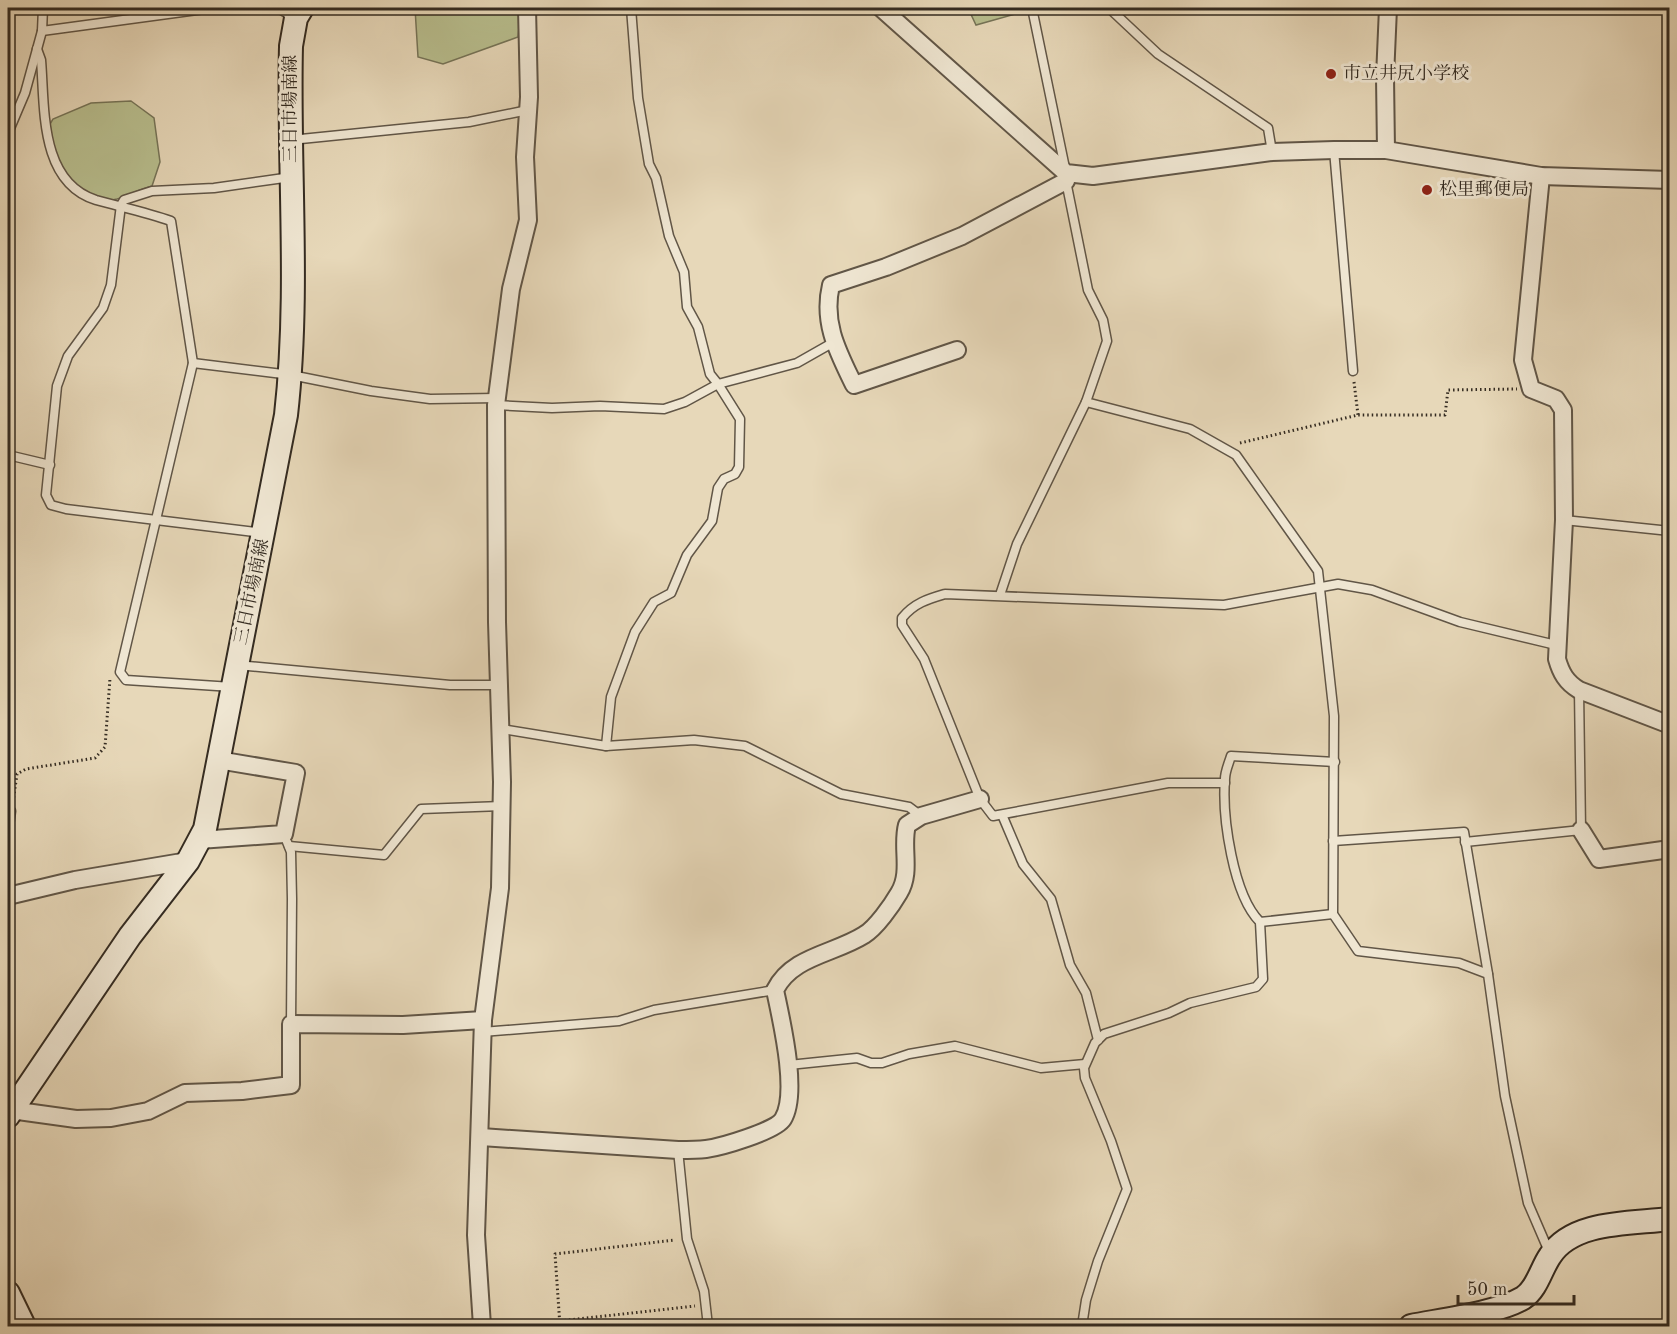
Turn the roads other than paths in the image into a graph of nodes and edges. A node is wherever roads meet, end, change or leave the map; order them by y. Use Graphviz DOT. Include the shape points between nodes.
graph roads {
  1 [pos="43,8"];
  2 [pos="212,8"];
  3 [pos="527,8"];
  4 [pos="631,8"];
  5 [pos="881,8"];
  6 [pos="1032,8"];
  7 [pos="1109,8"];
  8 [pos="1388,8"];
  9 [pos="292,11"];
  10 [pos="42,31"];
  11 [pos="37,49"];
  12 [pos="528,110"];
  13 [pos="8,133"];
  14 [pos="291,140"];
  15 [pos="1334,150"];
  16 [pos="1386,150"];
  17 [pos="1272,152"];
  18 [pos="1541,176"];
  19 [pos="291,177"];
  20 [pos="1066,177"];
  21 [pos="1670,180"];
  22 [pos="121,205"];
  23 [pos="834,342"];
  24 [pos="957,350"];
  25 [pos="193,363"];
  26 [pos="1353,371"];
  27 [pos="291,375"];
  28 [pos="718,384"];
  29 [pos="496,401"];
  30 [pos="1086,402"];
  31 [pos="8,455"];
  32 [pos="50,465"];
  33 [pos="1564,520"];
  34 [pos="155,522"];
  35 [pos="1670,531"];
  36 [pos="264,533"];
  37 [pos="1321,585"];
  38 [pos="1000,595"];
  39 [pos="1556,645"];
  40 [pos="237,664"];
  41 [pos="500,685"];
  42 [pos="232,687"];
  43 [pos="1579,690"];
  44 [pos="1670,725"];
  45 [pos="502,729"];
  46 [pos="606,746"];
  47 [pos="219,760"];
  48 [pos="1335,762"];
  49 [pos="1225,783"];
  50 [pos="980,799"];
  51 [pos="502,807"];
  52 [pos="9,811"];
  53 [pos="921,816"];
  54 [pos="1003,817"];
  55 [pos="1581,830"];
  56 [pos="8,833"];
  57 [pos="199,840"];
  58 [pos="286,840"];
  59 [pos="1333,841"];
  60 [pos="1465,842"];
  61 [pos="1670,849"];
  62 [pos="188,861"];
  63 [pos="8,896"];
  64 [pos="1333,914"];
  65 [pos="1260,922"];
  66 [pos="1488,974"];
  67 [pos="775,990"];
  68 [pos="291,1024"];
  69 [pos="482,1026"];
  70 [pos="1098,1040"];
  71 [pos="1085,1064"];
  72 [pos="789,1065"];
  73 [pos="9,1113"];
  74 [pos="481,1137"];
  75 [pos="678,1150"];
  76 [pos="1670,1219"];
  77 [pos="1550,1255"];
  78 [pos="8,1293"];
  79 [pos="24,1326"];
  80 [pos="482,1326"];
  81 [pos="708,1326"];
  82 [pos="1082,1326"];
  83 [pos="1411,1326"];
  1 -- 10 [label="lane"];
  2 -- 10 [label="lane"];
  3 -- 12 [label="street"];
  4 -- 28 [label="lane" via="638,98 649,164 669,236 684,272 687,307 698,327 710,374"];
  5 -- 20 [label="street"];
  6 -- 20 [label="lane"];
  7 -- 17 [label="lane" via="1158,54 1268,128"];
  8 -- 16 [label="street"];
  9 -- 14 [label="main road, 三日市場南線"];
  10 -- 11 [label="lane"];
  11 -- 13 [label="lane" via="25,93"];
  11 -- 22 [label="lane" via="55,164 76,189 93,199"];
  12 -- 14 [label="lane" via="469,122"];
  12 -- 29 [label="street" via="528,220 511,289"];
  14 -- 19 [label="main road, 三日市場南線"];
  15 -- 16 [label="street"];
  15 -- 17 [label="street"];
  15 -- 26 [label="lane"];
  16 -- 18 [label="street"];
  17 -- 20 [label="street"];
  18 -- 21 [label="street"];
  18 -- 33 [label="street" via="1523,360 1531,389 1556,399 1563,410"];
  19 -- 22 [label="lane" via="214,188 152,191"];
  19 -- 27 [label="main road, 三日市場南線"];
  20 -- 23 [label="street" via="962,236 831,285 827,303"];
  20 -- 30 [label="lane" via="1088,290 1103,320 1107,341"];
  22 -- 25 [label="lane" via="171,221"];
  22 -- 32 [label="lane" via="111,285 103,309 69,356 57,386"];
  23 -- 24 [label="street" via="854,385"];
  23 -- 28 [label="lane" via="797,363"];
  25 -- 27 [label="lane"];
  25 -- 34 [label="lane"];
  27 -- 29 [label="lane" via="430,399"];
  27 -- 36 [label="main road, 三日市場南線"];
  28 -- 29 [label="lane" via="664,409 552,408"];
  28 -- 46 [label="lane" via="740,419 740,467 718,488 712,521 687,555 671,593 654,602 635,632 611,697"];
  29 -- 41 [label="street"];
  30 -- 37 [label="lane" via="1190,429 1236,455 1318,571"];
  30 -- 38 [label="lane" via="1017,544"];
  31 -- 32 [label="lane"];
  32 -- 34 [label="lane" via="46,495 51,505"];
  33 -- 35 [label="lane"];
  33 -- 39 [label="street"];
  34 -- 36 [label="lane" via="176,520"];
  34 -- 42 [label="lane" via="120,672 126,680"];
  36 -- 40 [label="main road, 三日市場南線"];
  37 -- 38 [label="lane" via="1224,605"];
  37 -- 39 [label="lane" via="1372,590 1460,622"];
  37 -- 48 [label="lane"];
  38 -- 50 [label="lane" via="945,594 924,600 902,618 902,625 924,659"];
  39 -- 43 [label="street" via="1560,672"];
  40 -- 41 [label="lane" via="450,685"];
  40 -- 42 [label="main road, 三日市場南線"];
  41 -- 45 [label="street"];
  42 -- 47 [label="main road, 三日市場南線"];
  43 -- 44 [label="street"];
  43 -- 55 [label="lane"];
  45 -- 46 [label="lane"];
  45 -- 51 [label="street"];
  46 -- 53 [label="lane" via="694,740 745,746 841,794 909,807"];
  47 -- 57 [label="main road, 三日市場南線" via="205,829"];
  47 -- 58 [label="street" via="296,772"];
  48 -- 49 [label="lane" via="1231,756"];
  48 -- 59 [label="lane"];
  49 -- 54 [label="lane" via="1168,783"];
  49 -- 65 [label="lane" via="1227,825 1241,890"];
  50 -- 53 [label="street"];
  50 -- 54 [label="lane" via="993,816"];
  51 -- 58 [label="lane" via="421,809 384,855"];
  51 -- 69 [label="street" via="500,888"];
  52 -- 56 [label="lane"];
  53 -- 67 [label="street" via="907,825 903,838 906,874 900,892 867,934 794,966"];
  54 -- 70 [label="lane" via="1023,864 1051,899 1070,965 1086,993"];
  55 -- 60 [label="lane"];
  55 -- 61 [label="street" via="1599,859"];
  57 -- 58 [label="street"];
  57 -- 62 [label="main road, 三日市場南線"];
  58 -- 68 [label="lane" via="292,899"];
  59 -- 60 [label="lane" via="1464,832"];
  59 -- 64 [label="lane"];
  60 -- 66 [label="lane"];
  62 -- 63 [label="street"];
  62 -- 73 [label="main road, 三日市場南線" via="130,936"];
  64 -- 65 [label="lane"];
  64 -- 66 [label="lane" via="1358,951 1459,963"];
  65 -- 70 [label="lane" via="1263,979 1256,987 1190,1003 1104,1034"];
  66 -- 77 [label="lane" via="1505,1096 1528,1203"];
  67 -- 69 [label="lane" via="619,1021"];
  67 -- 72 [label="street"];
  68 -- 69 [label="street"];
  68 -- 73 [label="street" via="291,1085 185,1093 148,1111 111,1118"];
  69 -- 74 [label="street"];
  70 -- 71 [label="lane"];
  71 -- 72 [label="lane" via="1059,1068 1028,1066 955,1046 882,1063 857,1058"];
  71 -- 82 [label="lane" via="1085,1078 1127,1189 1098,1261"];
  72 -- 75 [label="street" via="788,1107 783,1120 771,1129 707,1149"];
  74 -- 75 [label="street"];
  74 -- 80 [label="street" via="476,1235"];
  75 -- 81 [label="lane" via="687,1239 704,1291"];
  76 -- 77 [label="main road" via="1594,1229 1561,1243"];
  77 -- 83 [label="main road" via="1531,1291 1522,1299"];
  78 -- 79 [label="main road"];
}
